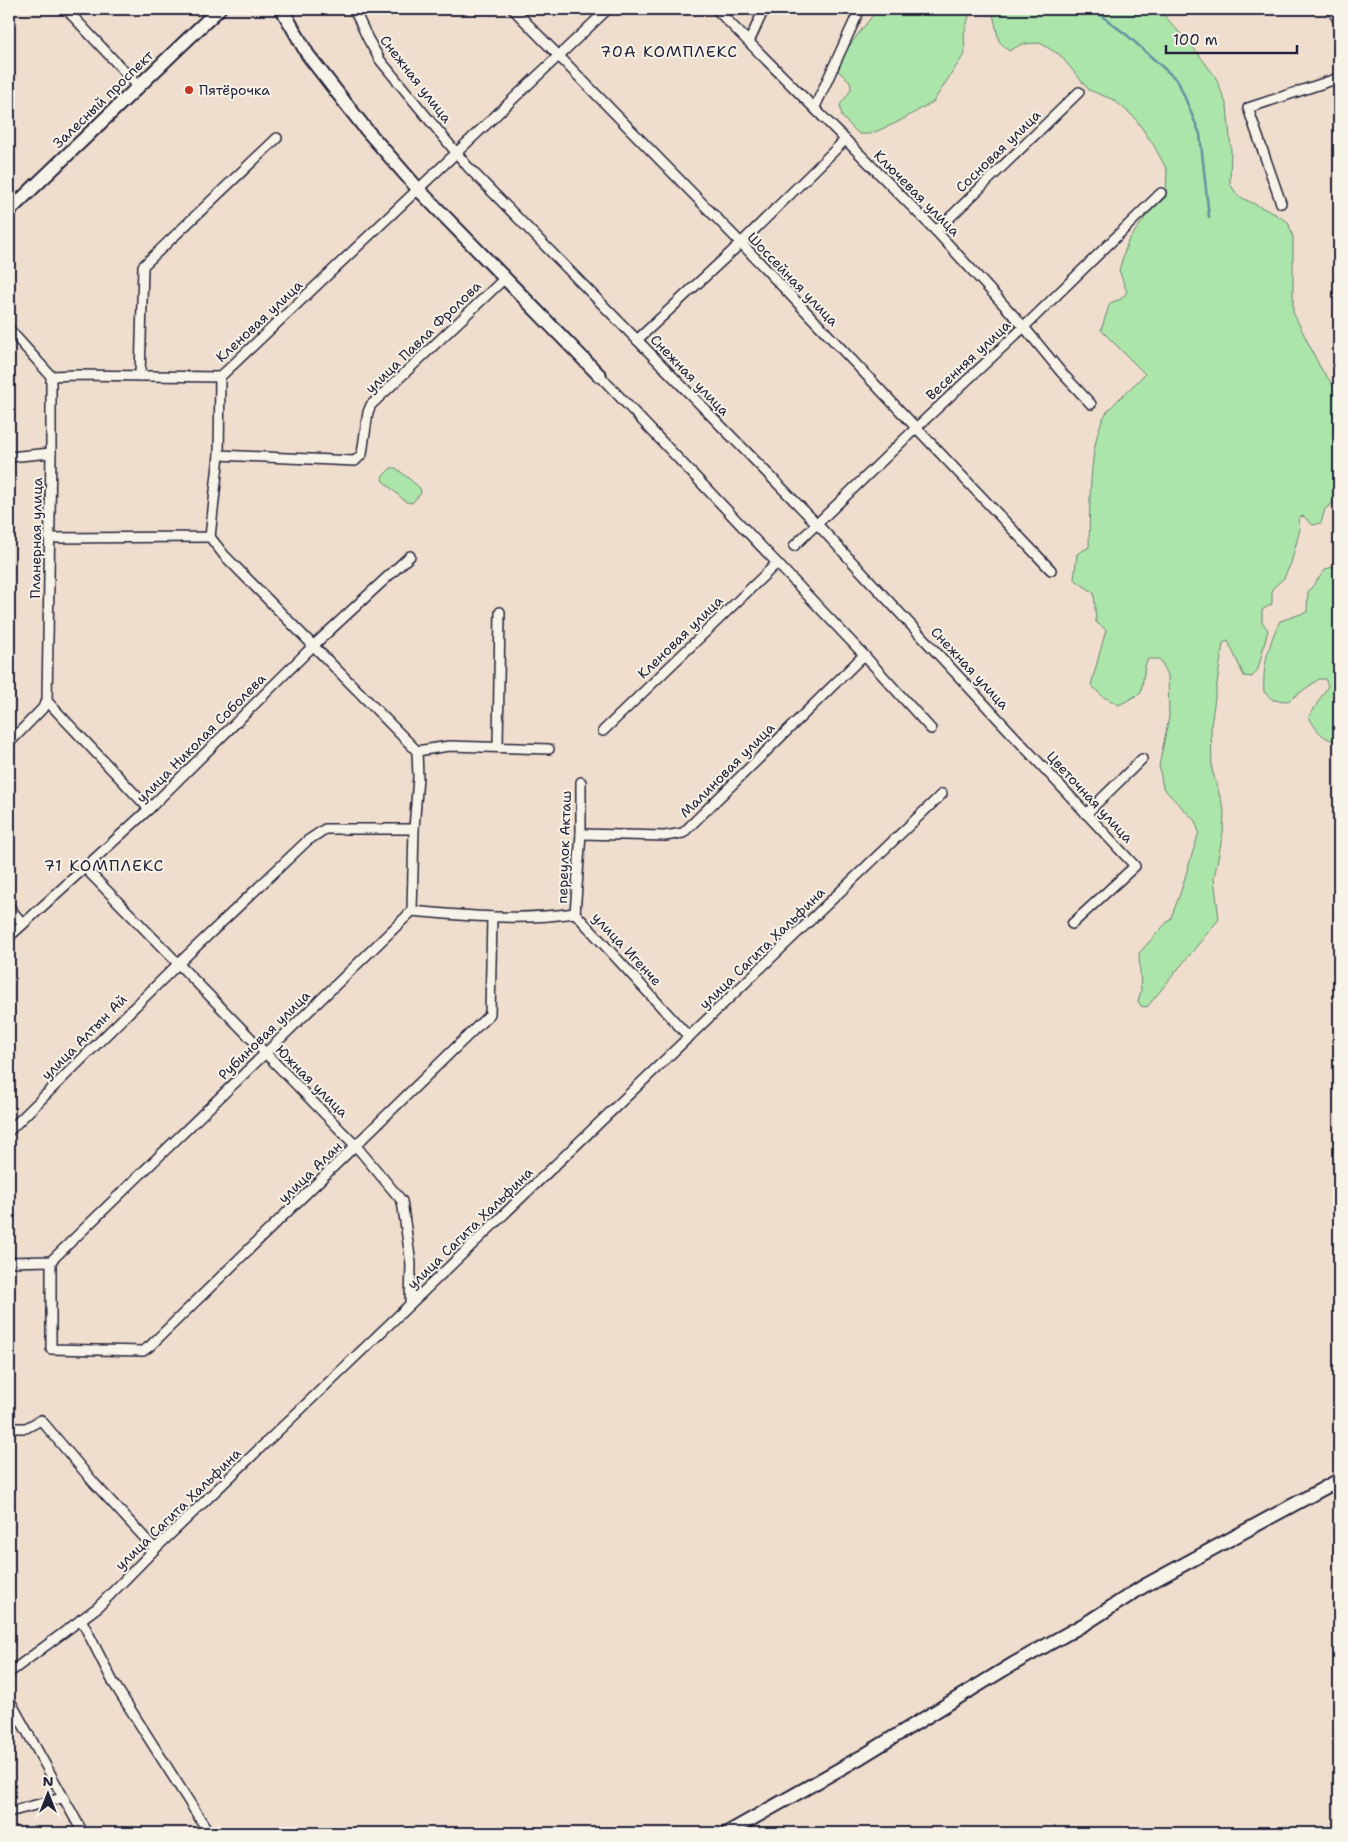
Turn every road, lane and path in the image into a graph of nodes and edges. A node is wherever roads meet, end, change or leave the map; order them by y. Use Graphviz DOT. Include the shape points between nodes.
graph roads {
  1 [pos="66,9"];
  2 [pos="219,9"];
  3 [pos="282,9"];
  4 [pos="354,9"];
  5 [pos="513,9"];
  6 [pos="608,9"];
  7 [pos="716,9"];
  8 [pos="764,9"];
  9 [pos="860,9"];
  10 [pos="1331,9"];
  11 [pos="1339,21"];
  12 [pos="749,42"];
  13 [pos="560,56"];
  14 [pos="1339,78"];
  15 [pos="138,86"];
  16 [pos="1079,92"];
  17 [pos="815,107"];
  18 [pos="277,138"];
  19 [pos="845,140"];
  20 [pos="457,154"];
  21 [pos="419,190"];
  22 [pos="1161,193"];
  23 [pos="1281,203"];
  24 [pos="9,211"];
  25 [pos="936,230"];
  26 [pos="740,243"];
  27 [pos="505,278"];
  28 [pos="1024,327"];
  29 [pos="9,329"];
  30 [pos="637,340"];
  31 [pos="51,376"];
  32 [pos="140,376"];
  33 [pos="600,376"];
  34 [pos="220,377"];
  35 [pos="1091,404"];
  36 [pos="916,428"];
  37 [pos="51,454"];
  38 [pos="219,454"];
  39 [pos="9,457"];
  40 [pos="818,525"];
  41 [pos="210,537"];
  42 [pos="49,538"];
  43 [pos="794,546"];
  44 [pos="410,556"];
  45 [pos="777,563"];
  46 [pos="1051,570"];
  47 [pos="500,612"];
  48 [pos="314,645"];
  49 [pos="864,655"];
  50 [pos="48,700"];
  51 [pos="931,729"];
  52 [pos="603,731"];
  53 [pos="9,743"];
  54 [pos="498,747"];
  55 [pos="1024,747"];
  56 [pos="548,749"];
  57 [pos="417,751"];
  58 [pos="1142,759"];
  59 [pos="581,782"];
  60 [pos="942,794"];
  61 [pos="149,809"];
  62 [pos="1086,814"];
  63 [pos="414,829"];
  64 [pos="580,834"];
  65 [pos="84,867"];
  66 [pos="9,907"];
  67 [pos="412,910"];
  68 [pos="575,913"];
  69 [pos="492,917"];
  70 [pos="22,924"];
  71 [pos="1072,924"];
  72 [pos="9,937"];
  73 [pos="179,963"];
  74 [pos="689,1037"];
  75 [pos="266,1054"];
  76 [pos="9,1131"];
  77 [pos="356,1146"];
  78 [pos="51,1261"];
  79 [pos="9,1262"];
  80 [pos="410,1304"];
  81 [pos="9,1428"];
  82 [pos="1339,1480"];
  83 [pos="155,1550"];
  84 [pos="81,1619"];
  85 [pos="9,1673"];
  86 [pos="9,1700"];
  87 [pos="62,1798"];
  88 [pos="9,1812"];
  89 [pos="83,1833"];
  90 [pos="208,1833"];
  91 [pos="727,1833"];
  1 -- 15 [label="street"];
  2 -- 15 [label="street, Залесный проспект"];
  3 -- 21 [label="street" via="308,55 364,128"];
  4 -- 20 [label="street, Снежная улица" via="380,60"];
  5 -- 13 [label="street, Шоссейная улица"];
  6 -- 13 [label="street, Кленовая улица"];
  7 -- 12 [label="street, Ключевая улица"];
  8 -- 12 [label="street"];
  9 -- 17 [label="street"];
  10 -- 11 [label="street"];
  12 -- 17 [label="street, Ключевая улица"];
  13 -- 20 [label="street, Кленовая улица"];
  13 -- 26 [label="street, Шоссейная улица"];
  14 -- 23 [label="street" via="1248,108"];
  15 -- 24 [label="street, Залесный проспект"];
  16 -- 25 [label="street, Сосновая улица"];
  17 -- 19 [label="street, Ключевая улица"];
  18 -- 32 [label="street" via="143,266"];
  19 -- 25 [label="street, Ключевая улица"];
  19 -- 26 [label="street"];
  20 -- 21 [label="street, Кленовая улица"];
  20 -- 30 [label="street, Снежная улица"];
  21 -- 27 [label="street"];
  21 -- 34 [label="street, Кленовая улица"];
  22 -- 28 [label="street, Весенняя улица"];
  25 -- 28 [label="street, Ключевая улица"];
  26 -- 30 [label="street"];
  26 -- 36 [label="street, Шоссейная улица"];
  27 -- 33 [label="street"];
  27 -- 38 [label="street, улица Павла Фролова" via="371,405 362,454 355,460"];
  28 -- 35 [label="street, Ключевая улица"];
  28 -- 36 [label="street, Весенняя улица"];
  29 -- 31 [label="street"];
  30 -- 40 [label="street, Снежная улица"];
  31 -- 32 [label="street, Кленовая улица"];
  31 -- 37 [label="street, Планерная улица"];
  32 -- 34 [label="street, Кленовая улица"];
  33 -- 45 [label="street"];
  34 -- 38 [label="street"];
  36 -- 40 [label="street, Весенняя улица"];
  36 -- 46 [label="street, Шоссейная улица"];
  37 -- 39 [label="street"];
  37 -- 42 [label="street, Планерная улица"];
  38 -- 41 [label="street"];
  40 -- 43 [label="street, Весенняя улица"];
  40 -- 55 [label="street, Снежная улица"];
  41 -- 42 [label="street"];
  41 -- 48 [label="street"];
  42 -- 50 [label="street, Планерная улица"];
  44 -- 48 [label="street, улица Николая Соболева"];
  45 -- 49 [label="street"];
  45 -- 52 [label="street, Кленовая улица"];
  47 -- 54 [label="street"];
  48 -- 57 [label="street"];
  48 -- 61 [label="street, улица Николая Соболева"];
  49 -- 51 [label="street"];
  49 -- 64 [label="street, Малиновая улица" via="683,833 665,836"];
  50 -- 53 [label="street"];
  50 -- 61 [label="street"];
  54 -- 56 [label="street"];
  54 -- 57 [label="street" via="449,746"];
  55 -- 62 [label="street, Цветочная улица"];
  57 -- 63 [label="street"];
  58 -- 62 [label="street"];
  59 -- 64 [label="street, переулок Акташ"];
  60 -- 74 [label="street, улица Сагита Хальфина"];
  61 -- 65 [label="street, улица Николая Соболева"];
  62 -- 71 [label="street, Цветочная улица" via="1135,866"];
  63 -- 67 [label="street"];
  63 -- 73 [label="street, улица Алтын Ай" via="325,829 308,841"];
  64 -- 68 [label="street, переулок Акташ"];
  65 -- 70 [label="street, улица Николая Соболева"];
  65 -- 73 [label="street, Южная улица"];
  66 -- 70 [label="street"];
  67 -- 69 [label="street, улица Игенче"];
  67 -- 75 [label="street, Рубиновая улица"];
  68 -- 69 [label="street, улица Игенче"];
  68 -- 74 [label="street, улица Игенче"];
  69 -- 77 [label="street, улица Алан" via="490,1014"];
  70 -- 72 [label="street, улица Николая Соболева"];
  73 -- 75 [label="street, Южная улица"];
  73 -- 76 [label="street, улица Алтын Ай"];
  74 -- 80 [label="street, улица Сагита Хальфина"];
  75 -- 77 [label="street, Южная улица"];
  75 -- 78 [label="street, Рубиновая улица"];
  77 -- 78 [label="street, улица Алан" via="143,1351 51,1349"];
  77 -- 80 [label="street, Южная улица" via="402,1201 411,1264"];
  78 -- 79 [label="street"];
  80 -- 83 [label="street, улица Сагита Хальфина"];
  81 -- 83 [label="street" via="26,1428 41,1420"];
  82 -- 91 [label="street" via="1144,1586 861,1757"];
  83 -- 84 [label="street, улица Сагита Хальфина" via="98,1607"];
  84 -- 85 [label="street, улица Сагита Хальфина"];
  84 -- 90 [label="street" via="113,1682"];
  86 -- 87 [label="street"];
  87 -- 88 [label="street"];
  87 -- 89 [label="street"];
}
